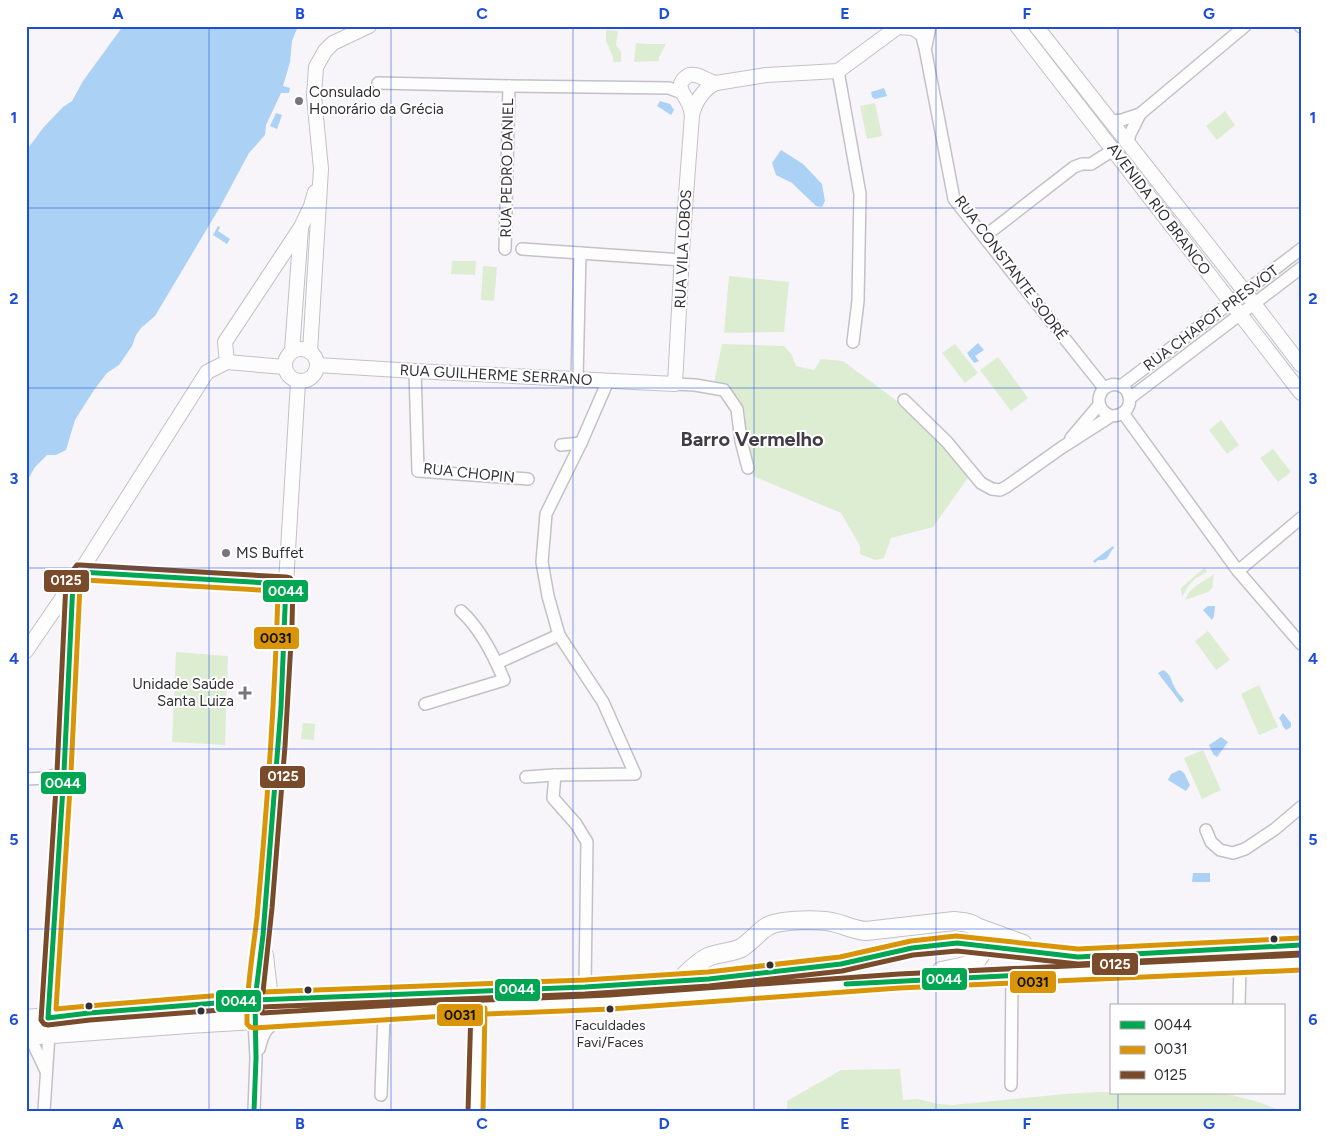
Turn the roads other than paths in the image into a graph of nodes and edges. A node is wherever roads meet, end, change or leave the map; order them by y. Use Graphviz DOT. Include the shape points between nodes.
graph roads {
  1 [pos="369,26"];
  2 [pos="899,26"];
  3 [pos="1017,26"];
  4 [pos="1036,26"];
  5 [pos="1245,26"];
  6 [pos="924,34"];
  7 [pos="838,71"];
  8 [pos="701,77"];
  9 [pos="716,82"];
  10 [pos="378,83"];
  11 [pos="509,86"];
  12 [pos="679,89"];
  13 [pos="702,95"];
  14 [pos="1140,114"];
  15 [pos="692,115"];
  16 [pos="1111,122"];
  17 [pos="1128,142"];
  18 [pos="1113,150"];
  19 [pos="321,169"];
  20 [pos="301,227"];
  21 [pos="985,236"];
  22 [pos="505,249"];
  23 [pos="522,249"];
  24 [pos="1301,249"];
  25 [pos="580,253"];
  26 [pos="682,260"];
  27 [pos="1301,268"];
  28 [pos="1244,292"];
  29 [pos="1230,302"];
  30 [pos="1254,305"];
  31 [pos="1240,315"];
  32 [pos="853,342"];
  33 [pos="292,351"];
  34 [pos="310,352"];
  35 [pos="227,362"];
  36 [pos="317,365"];
  37 [pos="1301,365"];
  38 [pos="284,367"];
  39 [pos="415,371"];
  40 [pos="577,379"];
  41 [pos="608,380"];
  42 [pos="298,382"];
  43 [pos="675,384"];
  44 [pos="1121,386"];
  45 [pos="1104,388"];
  46 [pos="1301,393"];
  47 [pos="1130,398"];
  48 [pos="904,400"];
  49 [pos="1099,405"];
  50 [pos="1123,413"];
  51 [pos="1111,416"];
  52 [pos="581,443"];
  53 [pos="561,445"];
  54 [pos="1061,448"];
  55 [pos="748,468"];
  56 [pos="528,478"];
  57 [pos="1301,518"];
  58 [pos="1238,570"];
  59 [pos="77,577"];
  60 [pos="286,584"];
  61 [pos="461,611"];
  62 [pos="559,635"];
  63 [pos="1301,644"];
  64 [pos="26,651"];
  65 [pos="497,663"];
  66 [pos="425,704"];
  67 [pos="64,772"];
  68 [pos="555,774"];
  69 [pos="526,777"];
  70 [pos="26,779"];
  71 [pos="1301,807"];
  72 [pos="1206,830"];
  73 [pos="976,927"];
  74 [pos="1301,945"];
  75 [pos="984,946"];
  76 [pos="719,954"];
  77 [pos="1047,954"];
  78 [pos="1301,962"];
  79 [pos="1240,965"];
  80 [pos="1012,975"];
  81 [pos="708,979"];
  82 [pos="678,981"];
  83 [pos="899,981"];
  84 [pos="585,987"];
  85 [pos="721,993"];
  86 [pos="263,1000"];
  87 [pos="1239,1004"];
  88 [pos="478,1008"];
  89 [pos="384,1013"];
  90 [pos="280,1019"];
  91 [pos="254,1021"];
  92 [pos="48,1026"];
  93 [pos="27,1031"];
  94 [pos="256,1058"];
  95 [pos="47,1072"];
  96 [pos="1011,1085"];
  97 [pos="381,1096"];
  98 [pos="44,1111"];
  99 [pos="254,1111"];
  100 [pos="475,1111"];
  1 -- 19 [label="street" via="333,43 316,67 314,96"];
  2 -- 6 [label="street"];
  2 -- 7 [label="street"];
  3 -- 18 [label="street, AVENIDA RIO BRANCO"];
  4 -- 16 [label="street, AVENIDA RIO BRANCO"];
  5 -- 14 [label="street"];
  6 -- 21 [label="street, RUA CONSTANTE SODRÉ" via="954,199"];
  7 -- 9 [label="street"];
  7 -- 32 [label="street" via="860,194 858,301"];
  8 -- 9 [label="street"];
  8 -- 12 [label="street" via="693,74 685,77"];
  8 -- 13 [label="street" via="705,85"];
  9 -- 13 [label="street"];
  10 -- 11 [label="street"];
  11 -- 12 [label="street"];
  11 -- 22 [label="street, RUA PEDRO DANIEL"];
  12 -- 13 [label="street" via="692,99"];
  12 -- 15 [label="street, RUA VILA LOBOS" via="690,105"];
  13 -- 15 [label="street, RUA VILA LOBOS"];
  14 -- 16 [label="street"];
  14 -- 17 [label="street"];
  15 -- 26 [label="street, RUA VILA LOBOS"];
  16 -- 17 [label="street, AVENIDA RIO BRANCO"];
  17 -- 28 [label="street, AVENIDA RIO BRANCO"];
  18 -- 21 [label="street" via="1091,164 1074,167"];
  18 -- 29 [label="street, AVENIDA RIO BRANCO"];
  19 -- 20 [label="street" via="311,206"];
  19 -- 34 [label="street"];
  20 -- 33 [label="street"];
  20 -- 35 [label="street" via="225,342"];
  21 -- 45 [label="street, RUA CONSTANTE SODRÉ"];
  23 -- 25 [label="street"];
  24 -- 28 [label="street, RUA CHAPOT PRESVOT"];
  25 -- 26 [label="street"];
  25 -- 40 [label="street"];
  26 -- 43 [label="street, RUA VILA LOBOS"];
  27 -- 30 [label="street, RUA CHAPOT PRESVOT"];
  28 -- 29 [label="street, RUA CHAPOT PRESVOT"];
  28 -- 30 [label="street, AVENIDA RIO BRANCO"];
  29 -- 31 [label="street, AVENIDA RIO BRANCO"];
  29 -- 44 [label="street, RUA CHAPOT PRESVOT"];
  30 -- 31 [label="street, RUA CHAPOT PRESVOT"];
  30 -- 37 [label="street, AVENIDA RIO BRANCO"];
  31 -- 46 [label="street, AVENIDA RIO BRANCO"];
  31 -- 47 [label="street, RUA CHAPOT PRESVOT"];
  33 -- 34 [label="street" via="303,349"];
  33 -- 38 [label="street"];
  34 -- 36 [label="street"];
  35 -- 38 [label="street"];
  35 -- 59 [label="street" via="207,372"];
  36 -- 39 [label="street, RUA GUILHERME SERRANO"];
  36 -- 42 [label="street" via="312,378"];
  38 -- 42 [label="street" via="289,377"];
  39 -- 40 [label="street, RUA GUILHERME SERRANO"];
  39 -- 56 [label="street, RUA CHOPIN" via="418,471"];
  40 -- 41 [label="street, RUA GUILHERME SERRANO"];
  41 -- 43 [label="street, RUA GUILHERME SERRANO"];
  41 -- 52 [label="street"];
  42 -- 60 [label="street"];
  43 -- 55 [label="street" via="724,390 737,409"];
  44 -- 45 [label="street"];
  44 -- 47 [label="street"];
  45 -- 49 [label="street"];
  47 -- 50 [label="street" via="1130,404"];
  48 -- 54 [label="street" via="947,442 981,482 992,489 1006,487"];
  49 -- 51 [label="street"];
  49 -- 54 [label="street"];
  50 -- 51 [label="street"];
  50 -- 58 [label="street"];
  51 -- 54 [label="street"];
  52 -- 53 [label="street"];
  52 -- 62 [label="street" via="546,514 542,562"];
  57 -- 58 [label="street"];
  58 -- 63 [label="street"];
  59 -- 60 [label="street"];
  59 -- 64 [label="street"];
  59 -- 67 [label="street"];
  60 -- 86 [label="street" via="281,707 263,935"];
  61 -- 65 [label="street" via="472,620"];
  62 -- 65 [label="street"];
  62 -- 68 [label="street" via="603,702 635,774"];
  65 -- 66 [label="street" via="504,680"];
  67 -- 70 [label="street" via="46,778"];
  67 -- 92 [label="street"];
  68 -- 69 [label="street"];
  68 -- 84 [label="street" via="553,798 587,842"];
  71 -- 72 [label="street" via="1275,829 1233,853 1220,850 1211,842"];
  73 -- 75 [label="main road"];
  73 -- 76 [label="main road" via="954,920 866,931 835,922 786,921 770,925 743,947"];
  73 -- 77 [label="main road"];
  74 -- 77 [label="main road" via="1078,956"];
  75 -- 77 [label="main road"];
  75 -- 81 [label="main road" via="933,945 841,964"];
  75 -- 83 [label="main road" via="974,962"];
  76 -- 81 [label="main road" via="711,960"];
  76 -- 82 [label="main road" via="707,957"];
  78 -- 79 [label="main road"];
  79 -- 80 [label="main road"];
  79 -- 87 [label="street"];
  80 -- 83 [label="main road"];
  80 -- 96 [label="street"];
  81 -- 82 [label="main road"];
  81 -- 85 [label="main road" via="712,987"];
  82 -- 84 [label="main road"];
  83 -- 85 [label="main road"];
  84 -- 86 [label="main road"];
  85 -- 88 [label="main road"];
  86 -- 90 [label="street"];
  86 -- 91 [label="street"];
  86 -- 92 [label="main road" via="89,1013"];
  88 -- 89 [label="main road"];
  88 -- 100 [label="street"];
  89 -- 90 [label="main road"];
  89 -- 97 [label="street"];
  90 -- 91 [label="main road"];
  90 -- 94 [label="street" via="264,1032"];
  91 -- 92 [label="main road"];
  91 -- 94 [label="street"];
  92 -- 93 [label="main road"];
  92 -- 95 [label="street"];
  93 -- 95 [label="street"];
  94 -- 99 [label="street"];
  95 -- 98 [label="street"];
}
